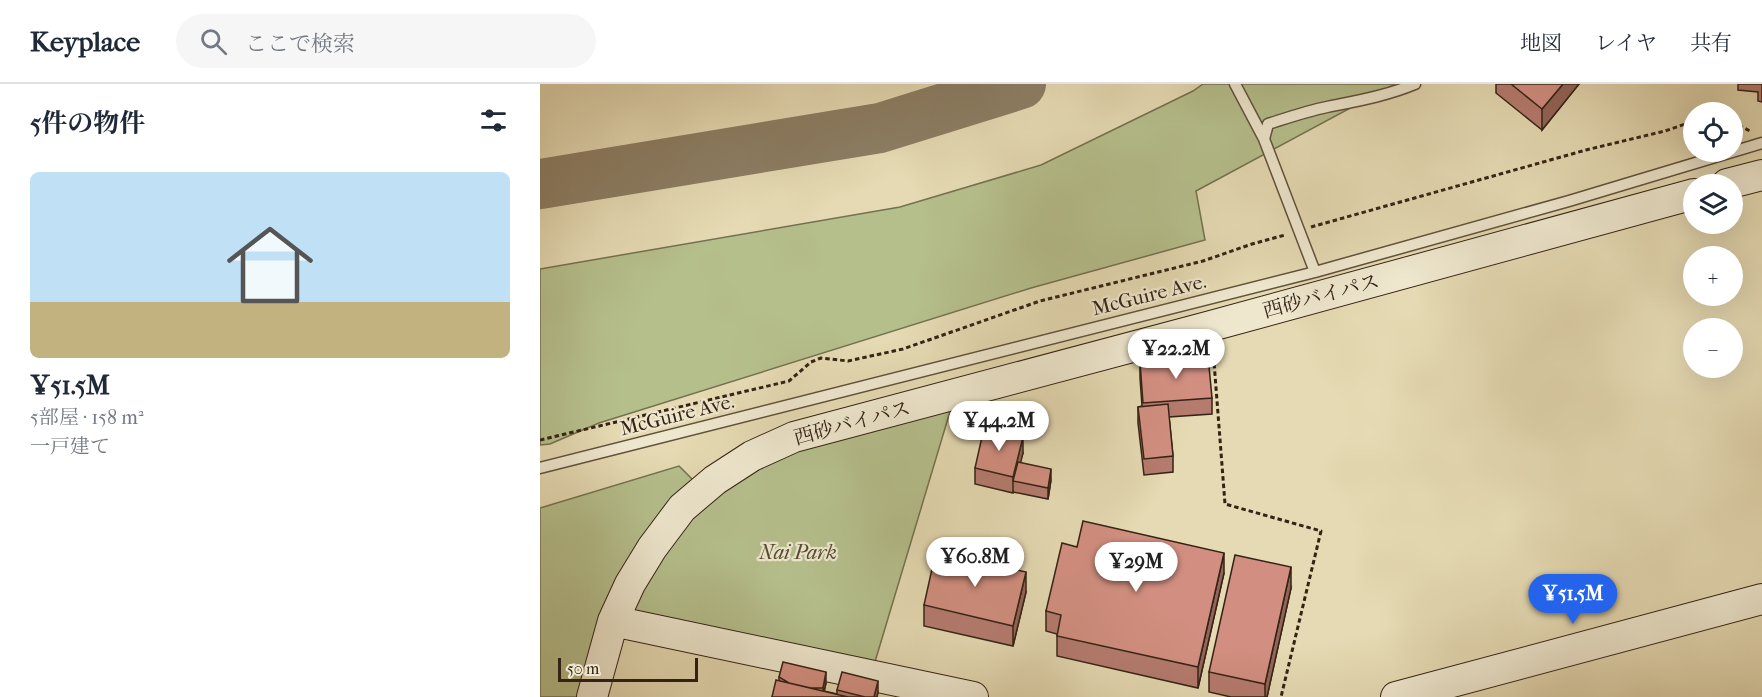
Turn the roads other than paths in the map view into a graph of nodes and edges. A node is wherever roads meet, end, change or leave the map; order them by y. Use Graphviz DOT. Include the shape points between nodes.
graph roads {
  1 [pos="1235,84"];
  2 [pos="1415,84"];
  3 [pos="1263,139"];
  4 [pos="1762,143"];
  5 [pos="1762,175"];
  6 [pos="1743,180"];
  7 [pos="1683,197"];
  8 [pos="1315,272"];
  9 [pos="540,468"];
  10 [pos="1762,599"];
  11 [pos="613,621"];
  12 [pos="592,697"];
  13 [pos="973,697"];
  14 [pos="1395,697"];
  1 -- 3 [label="lane"];
  2 -- 3 [label="lane" via="1268,124"];
  3 -- 8 [label="lane"];
  4 -- 8 [label="lane, McGuire Ave."];
  5 -- 6 [label="street"];
  7 -- 11 [label="street, 西砂バイパス" via="794,437 752,456 682,508 630,584"];
  8 -- 9 [label="lane, McGuire Ave."];
  10 -- 14 [label="street"];
  11 -- 12 [label="street, 西砂バイパス"];
  11 -- 13 [label="street"];
}
